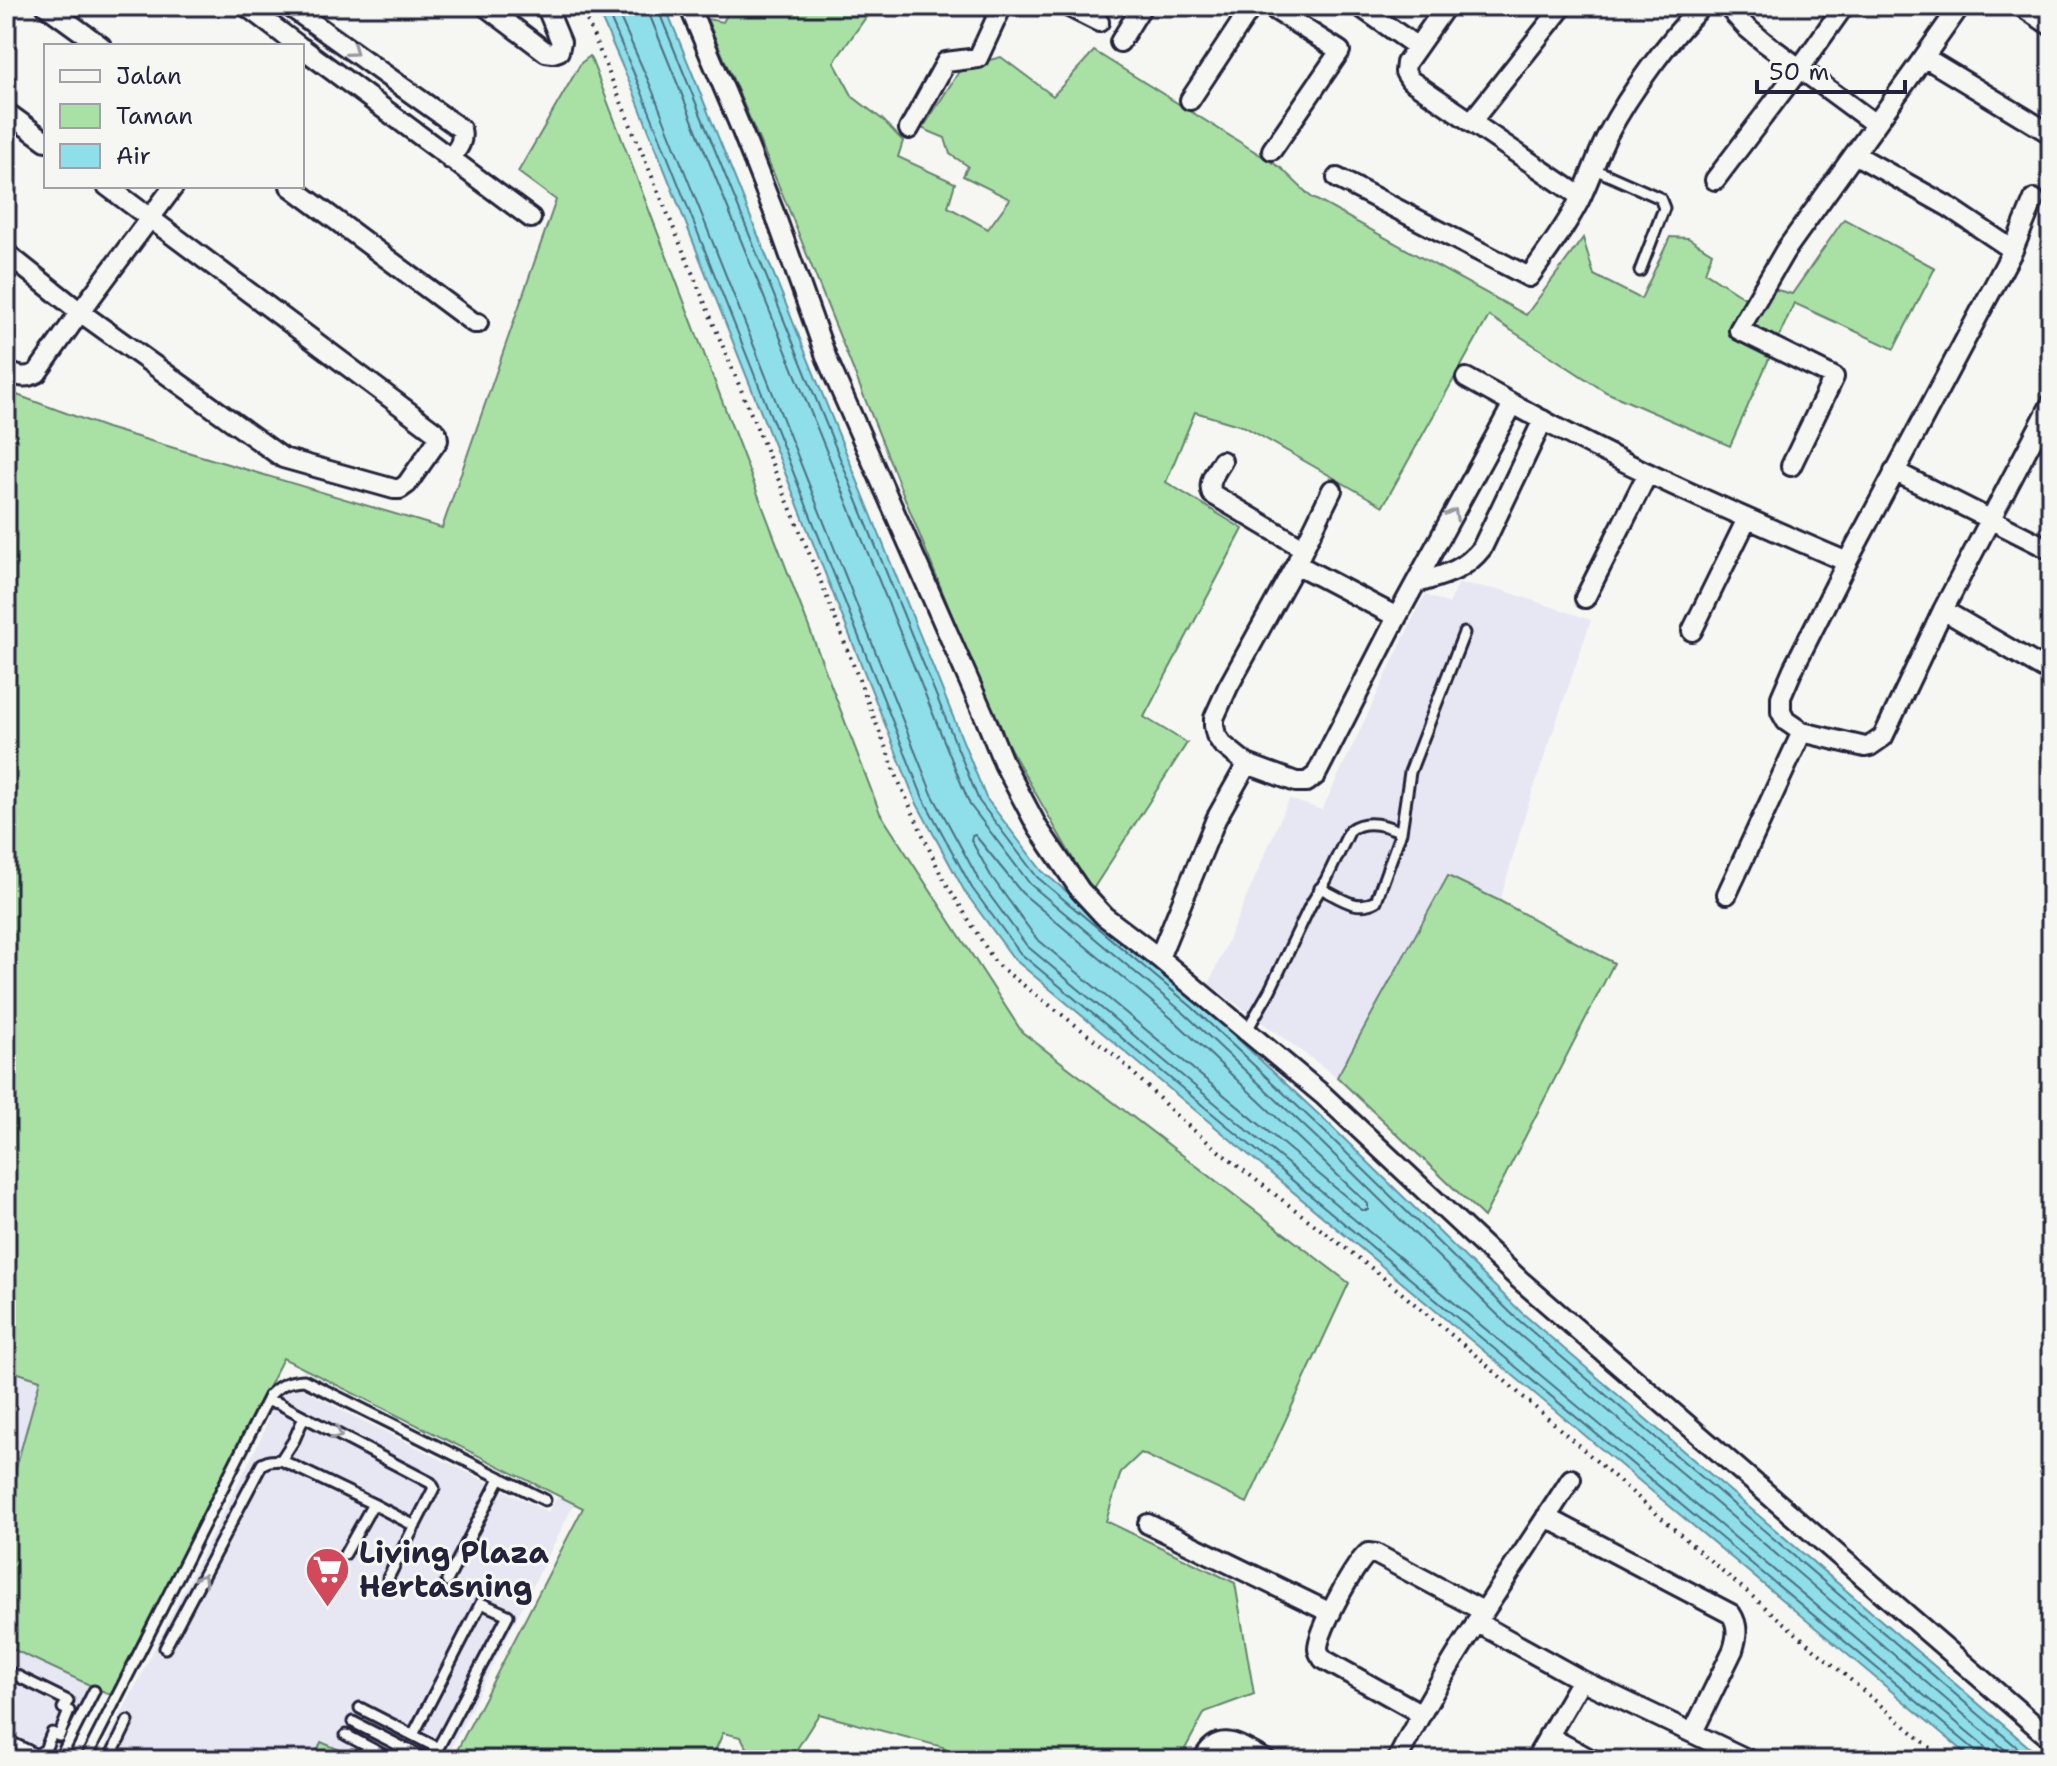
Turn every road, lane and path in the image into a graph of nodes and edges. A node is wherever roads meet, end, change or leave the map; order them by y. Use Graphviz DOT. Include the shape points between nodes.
graph roads {
  1 [pos="46,6"];
  2 [pos="289,6"];
  3 [pos="485,6"];
  4 [pos="546,6"];
  5 [pos="581,6"];
  6 [pos="689,6"];
  7 [pos="1002,6"];
  8 [pos="1067,6"];
  9 [pos="1142,6"];
  10 [pos="1252,6"];
  11 [pos="1269,6"];
  12 [pos="1359,6"];
  13 [pos="1446,6"];
  14 [pos="1563,6"];
  15 [pos="1702,6"];
  16 [pos="1727,6"];
  17 [pos="1844,6"];
  18 [pos="1960,6"];
  19 [pos="2021,6"];
  20 [pos="252,8"];
  21 [pos="1099,22"];
  22 [pos="2051,26"];
  23 [pos="1120,42"];
  24 [pos="98,44"];
  25 [pos="296,44"];
  26 [pos="1416,46"];
  27 [pos="304,50"];
  28 [pos="1924,57"];
  29 [pos="1800,68"];
  30 [pos="1190,100"];
  31 [pos="6,112"];
  32 [pos="1471,122"];
  33 [pos="1875,124"];
  34 [pos="909,129"];
  35 [pos="2051,134"];
  36 [pos="44,140"];
  37 [pos="1272,150"];
  38 [pos="1856,155"];
  39 [pos="450,159"];
  40 [pos="1592,168"];
  41 [pos="1337,178"];
  42 [pos="1715,180"];
  43 [pos="110,188"];
  44 [pos="173,188"];
  45 [pos="293,188"];
  46 [pos="1581,197"];
  47 [pos="2034,199"];
  48 [pos="151,217"];
  49 [pos="531,218"];
  50 [pos="2013,250"];
  51 [pos="6,253"];
  52 [pos="1640,271"];
  53 [pos="80,312"];
  54 [pos="478,323"];
  55 [pos="6,370"];
  56 [pos="1466,378"];
  57 [pos="1513,404"];
  58 [pos="2048,416"];
  59 [pos="1543,420"];
  60 [pos="1222,461"];
  61 [pos="1791,466"];
  62 [pos="1894,471"];
  63 [pos="1648,473"];
  64 [pos="1332,490"];
  65 [pos="1747,519"];
  66 [pos="1989,520"];
  67 [pos="2051,550"];
  68 [pos="1299,556"];
  69 [pos="1847,562"];
  70 [pos="1417,583"];
  71 [pos="1585,598"];
  72 [pos="1943,610"];
  73 [pos="1397,617"];
  74 [pos="1692,631"];
  75 [pos="1464,633"];
  76 [pos="2051,673"];
  77 [pos="1802,732"];
  78 [pos="1247,764"];
  79 [pos="1401,832"];
  80 [pos="1320,888"];
  81 [pos="1727,894"];
  82 [pos="1159,958"];
  83 [pos="1247,1030"];
  84 [pos="267,1401"];
  85 [pos="304,1417"];
  86 [pos="281,1460"];
  87 [pos="500,1478"];
  88 [pos="1571,1479"];
  89 [pos="545,1500"];
  90 [pos="373,1504"];
  91 [pos="1546,1517"];
  92 [pos="1148,1524"];
  93 [pos="415,1526"];
  94 [pos="345,1554"];
  95 [pos="388,1578"];
  96 [pos="447,1581"];
  97 [pos="1331,1613"];
  98 [pos="1480,1616"];
  99 [pos="165,1648"];
  100 [pos="1581,1680"];
  101 [pos="6,1685"];
  102 [pos="94,1691"];
  103 [pos="1420,1713"];
  104 [pos="128,1721"];
  105 [pos="1693,1732"];
  106 [pos="346,1735"];
  107 [pos="413,1735"];
  108 [pos="1548,1736"];
  109 [pos="2051,1739"];
  110 [pos="6,1740"];
  111 [pos="438,1748"];
  112 [pos="24,1755"];
  113 [pos="59,1760"];
  114 [pos="85,1760"];
  115 [pos="109,1760"];
  116 [pos="393,1760"];
  117 [pos="431,1760"];
  118 [pos="1203,1760"];
  119 [pos="1266,1760"];
  120 [pos="1397,1760"];
  121 [pos="1535,1760"];
  122 [pos="1592,1760"];
  123 [pos="1749,1760"];
  124 [pos="1945,1760"];
  1 -- 24 [label="street"];
  2 -- 39 [label="street, one-way" via="461,129 461,144"];
  3 -- 4 [label="street" via="553,53 561,42"];
  5 -- 124 [label="path" via="899,782 941,875 996,964 1117,1057 1180,1119 1473,1353"];
  6 -- 82 [label="street" via="827,359 1004,764 1080,890 1104,916"];
  7 -- 34 [label="street" via="978,58 946,62"];
  8 -- 21 [label="street"];
  9 -- 23 [label="street"];
  10 -- 30 [label="street"];
  11 -- 37 [label="street" via="1340,51"];
  12 -- 26 [label="street"];
  13 -- 26 [label="street"];
  14 -- 32 [label="street"];
  15 -- 40 [label="street" via="1626,104"];
  16 -- 29 [label="street"];
  17 -- 29 [label="street"];
  18 -- 28 [label="street"];
  19 -- 22 [label="street"];
  20 -- 25 [label="street"];
  26 -- 32 [label="street" via="1406,63 1410,80"];
  27 -- 39 [label="street"];
  28 -- 33 [label="street"];
  28 -- 35 [label="street"];
  29 -- 33 [label="street"];
  29 -- 42 [label="street"];
  31 -- 36 [label="street"];
  32 -- 46 [label="street"];
  33 -- 38 [label="street"];
  38 -- 50 [label="street"];
  38 -- 61 [label="street" via="1785,251 1739,330 1834,377"];
  39 -- 49 [label="street"];
  40 -- 46 [label="street"];
  40 -- 52 [label="lane" via="1663,202"];
  41 -- 46 [label="street" via="1529,277"];
  43 -- 48 [label="street"];
  44 -- 48 [label="street"];
  45 -- 54 [label="street"];
  47 -- 50 [label="street"];
  48 -- 53 [label="street"];
  48 -- 53 [label="street" via="437,433 438,440 407,484 394,489 283,458"];
  50 -- 62 [label="street"];
  51 -- 53 [label="street"];
  53 -- 55 [label="street" via="37,373 26,378"];
  56 -- 57 [label="street"];
  57 -- 59 [label="street"];
  70 -- 57 [label="street, one-way"];
  58 -- 66 [label="street"];
  59 -- 63 [label="street"];
  59 -- 70 [label="street" via="1482,548 1456,570"];
  60 -- 68 [label="street" via="1210,483 1212,494"];
  62 -- 66 [label="street"];
  62 -- 69 [label="street"];
  63 -- 65 [label="street"];
  63 -- 71 [label="street"];
  64 -- 68 [label="street"];
  65 -- 69 [label="street"];
  65 -- 74 [label="street"];
  66 -- 67 [label="street"];
  66 -- 72 [label="street"];
  68 -- 73 [label="street"];
  68 -- 78 [label="street" via="1214,718 1222,744"];
  69 -- 77 [label="street" via="1781,697 1786,721"];
  70 -- 73 [label="street"];
  72 -- 76 [label="street"];
  72 -- 77 [label="street" via="1883,737 1865,747"];
  73 -- 78 [label="street" via="1316,775 1296,782"];
  75 -- 79 [label="lane" via="1410,772"];
  77 -- 81 [label="street"];
  78 -- 82 [label="street" via="1216,819"];
  79 -- 80 [label="lane" via="1370,823 1355,826"];
  79 -- 80 [label="lane" via="1376,901 1357,906"];
  80 -- 83 [label="lane"];
  82 -- 83 [label="street"];
  83 -- 109 [label="street" via="1520,1280"];
  84 -- 85 [label="lane"];
  84 -- 87 [label="lane" via="277,1387 304,1380"];
  84 -- 114 [label="lane"];
  85 -- 86 [label="lane"];
  85 -- 93 [label="lane, one-way" via="431,1483 434,1488"];
  86 -- 90 [label="lane"];
  99 -- 86 [label="lane, one-way" via="262,1464"];
  87 -- 89 [label="lane"];
  87 -- 96 [label="lane"];
  88 -- 91 [label="street"];
  90 -- 93 [label="lane"];
  90 -- 94 [label="lane"];
  91 -- 98 [label="street"];
  91 -- 105 [label="street" via="1731,1614 1737,1627 1733,1650"];
  92 -- 97 [label="street"];
  93 -- 95 [label="lane"];
  97 -- 98 [label="street" via="1368,1553"];
  97 -- 103 [label="street" via="1319,1643 1323,1659"];
  98 -- 100 [label="street"];
  98 -- 103 [label="street"];
  100 -- 105 [label="street"];
  100 -- 108 [label="street"];
  101 -- 112 [label="lane" via="11,1673 68,1701 59,1736 52,1733 45,1750"];
  102 -- 113 [label="lane"];
  103 -- 120 [label="street"];
  104 -- 115 [label="lane"];
  105 -- 123 [label="street"];
  106 -- 116 [label="lane"];
  107 -- 111 [label="lane"];
  107 -- 111 [label="lane" via="481,1603 508,1615"];
  107 -- 117 [label="lane" via="359,1708 352,1721"];
  108 -- 121 [label="street"];
  108 -- 122 [label="street"];
  110 -- 112 [label="lane"];
  111 -- 117 [label="lane"];
  118 -- 119 [label="street" via="1220,1741"];
}
